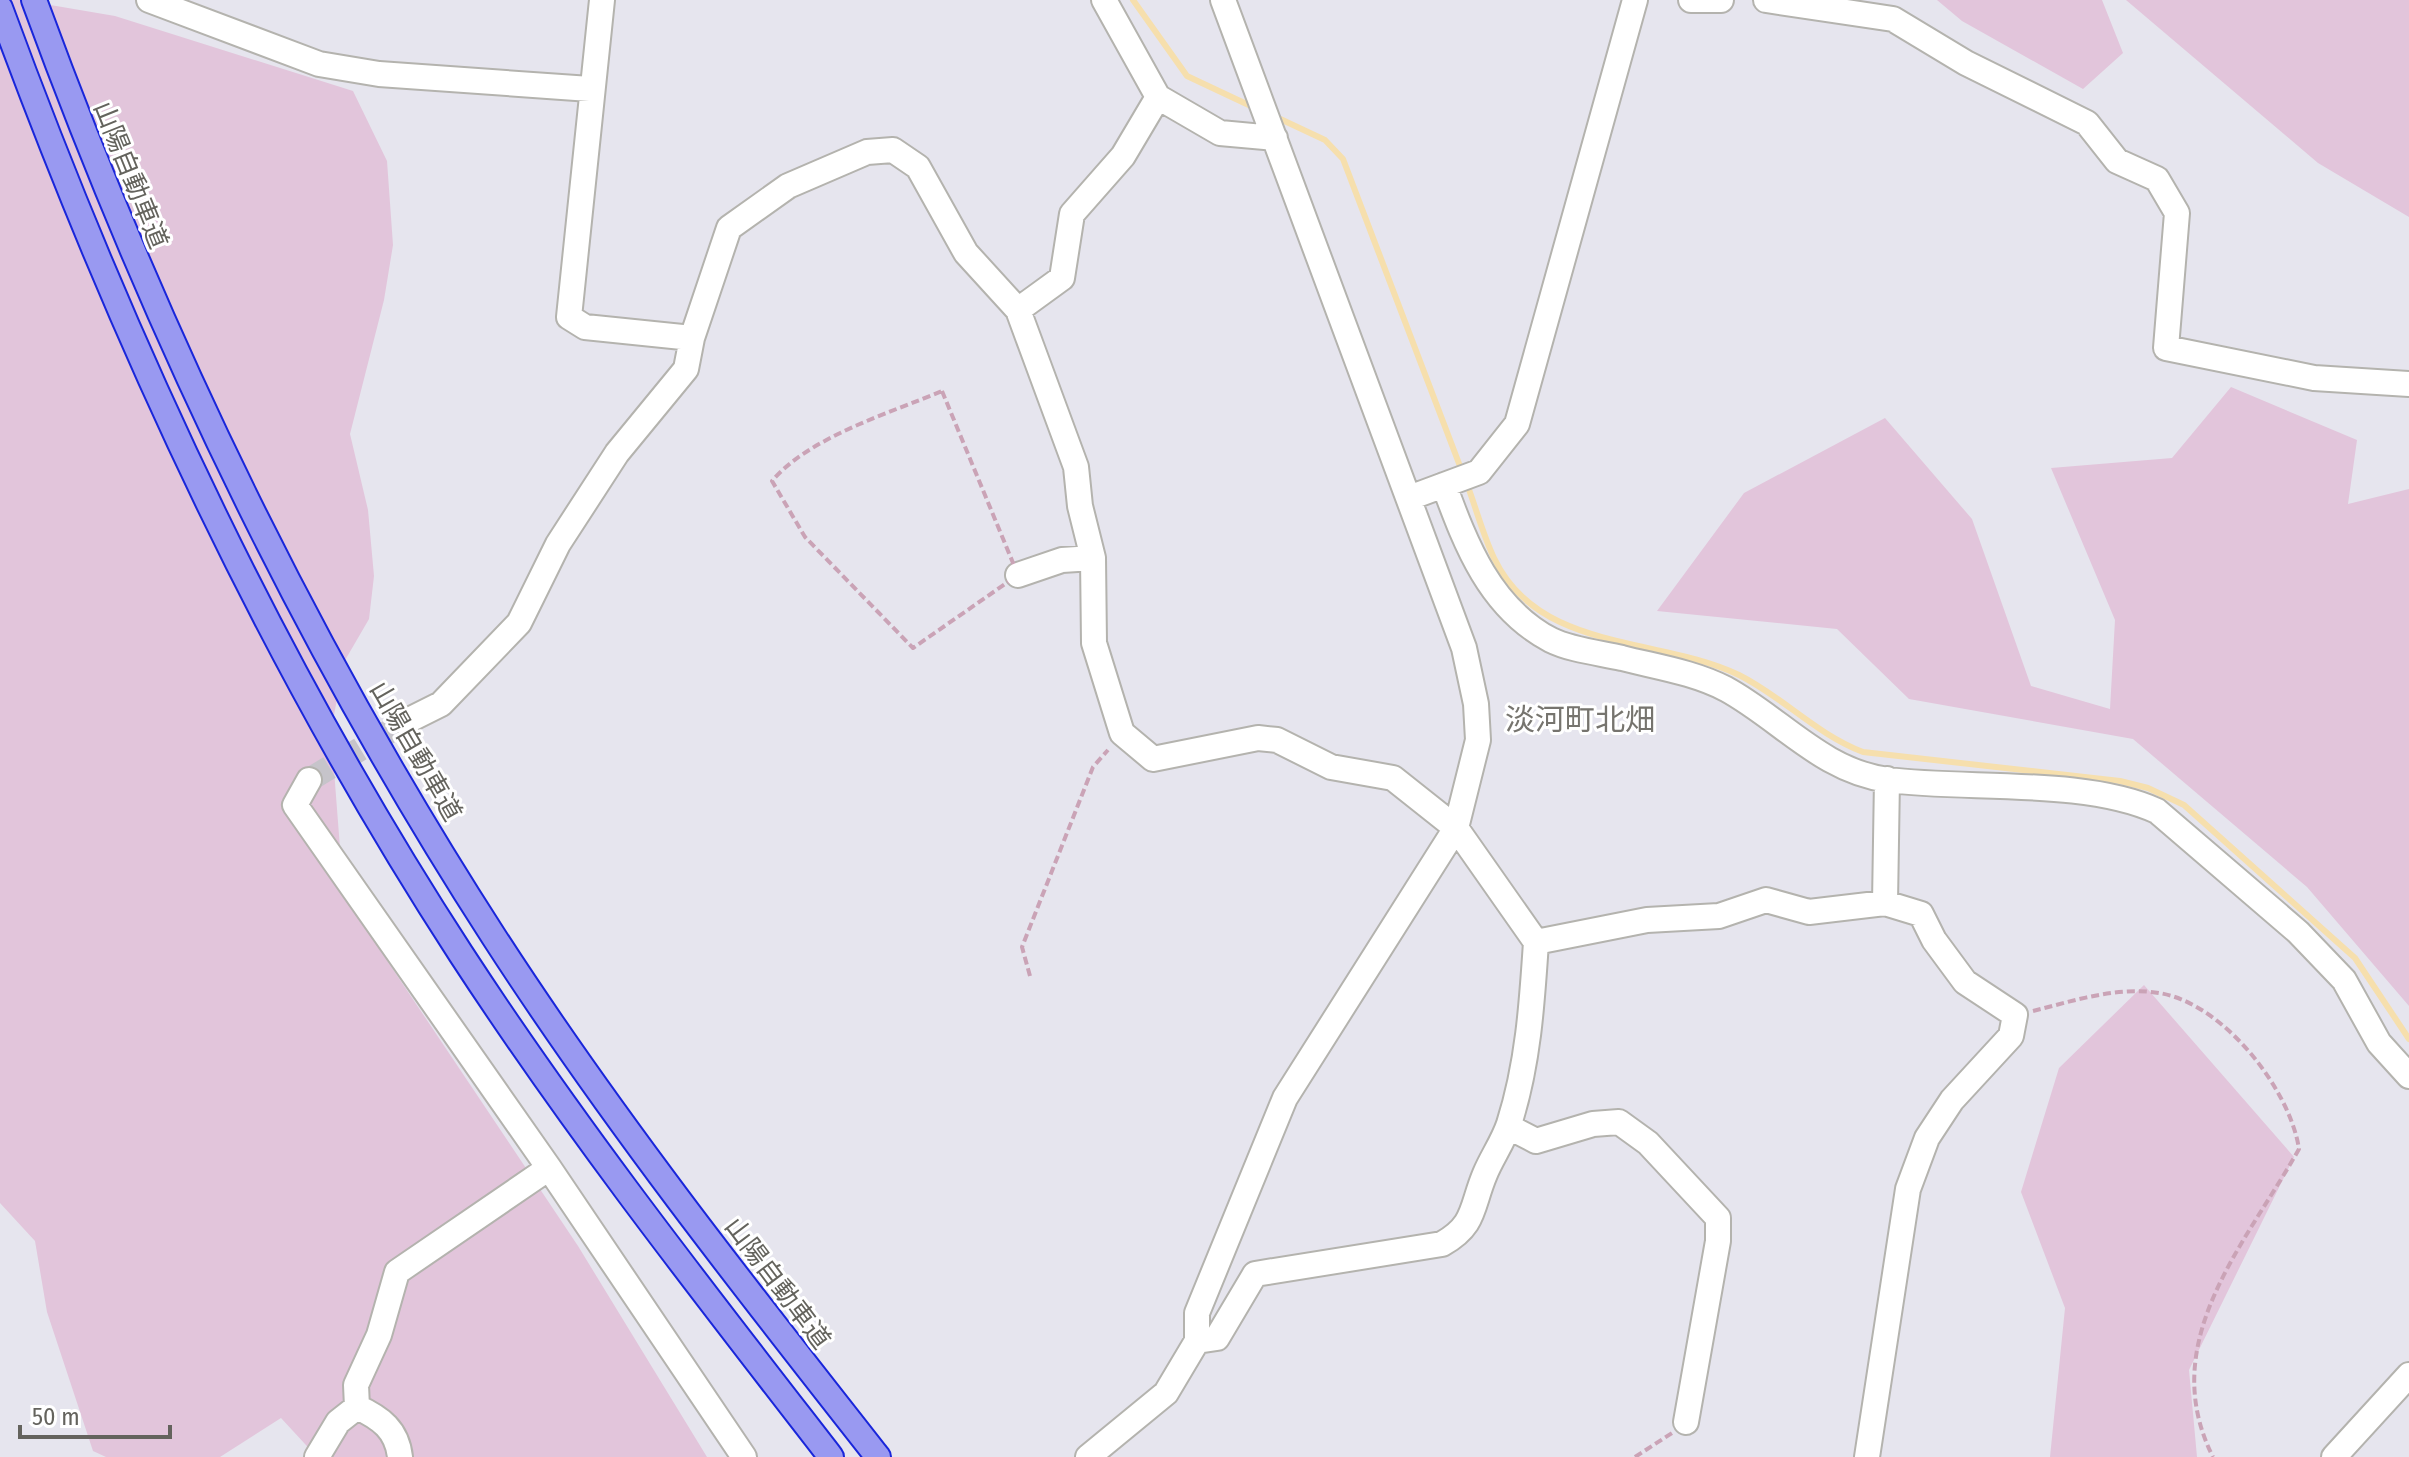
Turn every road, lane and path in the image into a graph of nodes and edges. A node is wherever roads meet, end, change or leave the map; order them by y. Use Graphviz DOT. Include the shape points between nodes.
graph roads {
  1 [pos="34,0"];
  2 [pos="149,0"];
  3 [pos="602,0"];
  4 [pos="1104,0"];
  5 [pos="1223,0"];
  6 [pos="1635,0"];
  7 [pos="1691,0"];
  8 [pos="1721,0"];
  9 [pos="1766,0"];
  10 [pos="0,8"];
  11 [pos="590,89"];
  12 [pos="1158,97"];
  13 [pos="1275,138"];
  14 [pos="1018,310"];
  15 [pos="692,338"];
  16 [pos="2409,384"];
  17 [pos="1444,485"];
  18 [pos="1409,498"];
  19 [pos="1470,557"];
  20 [pos="1093,558"];
  21 [pos="1435,571"];
  22 [pos="1018,575"];
  23 [pos="405,722"];
  24 [pos="1122,733"];
  25 [pos="1887,779"];
  26 [pos="309,780"];
  27 [pos="1456,828"];
  28 [pos="1885,903"];
  29 [pos="1536,942"];
  30 [pos="1030,976"];
  31 [pos="2015,1015"];
  32 [pos="2409,1076"];
  33 [pos="1509,1127"];
  34 [pos="549,1168"];
  35 [pos="1197,1341"];
  36 [pos="2409,1375"];
  37 [pos="357,1407"];
  38 [pos="1686,1422"];
  39 [pos="317,1457"];
  40 [pos="400,1457"];
  41 [pos="744,1457"];
  42 [pos="831,1457"];
  43 [pos="878,1457"];
  44 [pos="1088,1457"];
  45 [pos="1635,1457"];
  46 [pos="1867,1457"];
  47 [pos="2213,1457"];
  48 [pos="2334,1457"];
  1 -- 43 [label="highway, 山陽自動車道" via="136,264 207,423 382,752 494,937 636,1141"];
  2 -- 11 [label="street" via="319,64 379,74"];
  3 -- 11 [label="street"];
  4 -- 12 [label="street"];
  5 -- 13 [label="street"];
  6 -- 17 [label="street" via="1517,424 1479,472"];
  7 -- 8 [label="street"];
  9 -- 16 [label="street" via="1893,19 1966,63 2087,123 2117,161 2157,179 2177,213 2166,348 2314,378"];
  10 -- 42 [label="highway" via="43,126 176,439 254,599 349,772 461,955 598,1150"];
  11 -- 15 [label="street" via="569,317 585,327"];
  12 -- 13 [label="street" via="1220,133"];
  12 -- 14 [label="street" via="1123,156 1072,214 1062,278"];
  13 -- 18 [label="street"];
  14 -- 15 [label="street" via="966,253 918,167 893,150 867,152 788,186 729,228"];
  14 -- 20 [label="street" via="1076,467"];
  15 -- 23 [label="street" via="686,369 617,453 558,544 519,623 441,704"];
  17 -- 18 [label="street"];
  17 -- 19 [label="street"];
  18 -- 21 [label="street"];
  19 -- 21 [label="street"];
  19 -- 25 [label="street" via="1507,606 1552,640 1694,675 1744,701 1836,764"];
  20 -- 22 [label="street" via="1062,560"];
  20 -- 24 [label="street" via="1094,643"];
  21 -- 27 [label="street" via="1464,648 1476,704 1478,740"];
  22 -- 22 [label="path" via="913,648 805,537 772,481 785,465 847,431 942,391"];
  24 -- 27 [label="street" via="1153,759 1220,743 1277,740 1331,767 1393,778"];
  24 -- 30 [label="path" via="1093,767 1022,947"];
  25 -- 28 [label="street"];
  25 -- 32 [label="street" via="2090,795 2138,802 2157,811 2298,932 2344,980 2379,1043"];
  26 -- 34 [label="street" via="295,805"];
  27 -- 29 [label="street"];
  27 -- 35 [label="street" via="1285,1098 1197,1313"];
  28 -- 29 [label="street" via="1809,912 1766,900 1719,916 1647,920"];
  28 -- 31 [label="street" via="1921,914 1965,982"];
  29 -- 33 [label="street" via="1528,1046"];
  31 -- 46 [label="street" via="2011,1036 1952,1100 1927,1138 1908,1189"];
  31 -- 47 [label="path" via="2104,993 2160,993 2199,1009 2240,1040 2279,1091 2299,1149 2215,1285 2199,1332 2195,1382 2202,1435"];
  33 -- 35 [label="street" via="1462,1232 1442,1244 1255,1274 1217,1338"];
  33 -- 38 [label="street" via="1536,1141 1619,1122 1648,1143 1718,1218"];
  34 -- 37 [label="street" via="397,1272 379,1335 356,1385"];
  34 -- 41 [label="street"];
  35 -- 44 [label="street" via="1166,1393"];
  36 -- 48 [label="street"];
  37 -- 39 [label="street" via="338,1422"];
  37 -- 40 [label="street" via="378,1417 398,1439"];
  38 -- 45 [label="path"];
}
